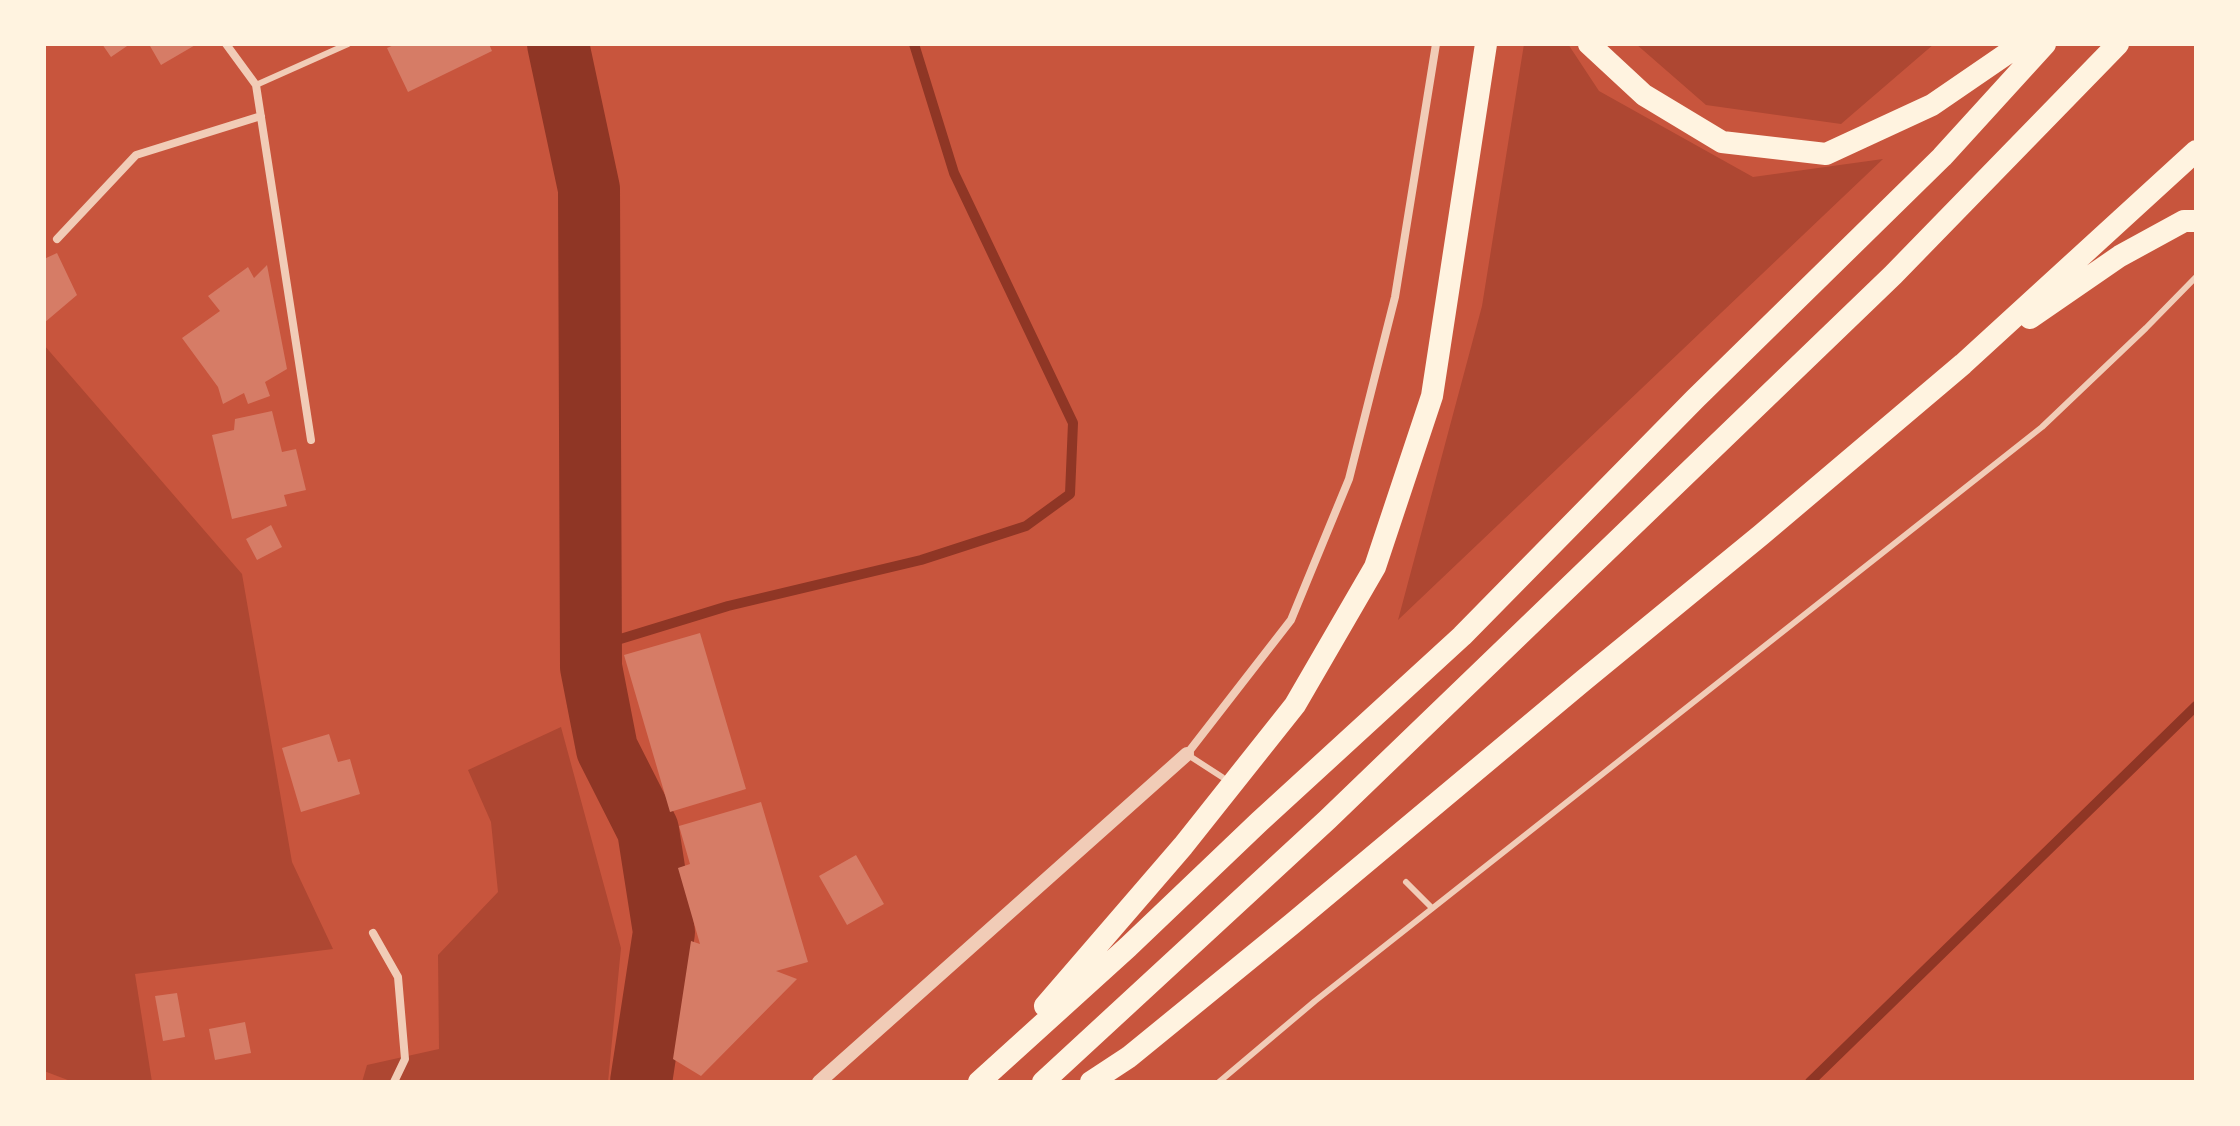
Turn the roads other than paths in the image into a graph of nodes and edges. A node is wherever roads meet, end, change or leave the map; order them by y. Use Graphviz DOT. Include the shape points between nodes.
graph roads {
  1 [pos="226,44"];
  2 [pos="348,44"];
  3 [pos="1436,44"];
  4 [pos="1486,44"];
  5 [pos="1589,44"];
  6 [pos="2021,44"];
  7 [pos="2045,44"];
  8 [pos="2118,44"];
  9 [pos="256,85"];
  10 [pos="261,116"];
  11 [pos="2196,151"];
  12 [pos="2196,221"];
  13 [pos="57,239"];
  14 [pos="2196,277"];
  15 [pos="1963,364"];
  16 [pos="311,440"];
  17 [pos="1187,754"];
  18 [pos="1222,777"];
  19 [pos="1406,882"];
  20 [pos="1432,908"];
  21 [pos="373,933"];
  22 [pos="394,1082"];
  23 [pos="819,1082"];
  24 [pos="968,1082"];
  25 [pos="979,1082"];
  26 [pos="1043,1082"];
  27 [pos="1091,1082"];
  28 [pos="1219,1082"];
  1 -- 9 [label="street"];
  2 -- 9 [label="lane"];
  3 -- 17 [label="street" via="1395,297 1349,479 1291,620"];
  4 -- 24 [label="highway" via="1432,396 1375,567 1295,705 1048,1003"];
  5 -- 6 [label="highway" via="1644,95 1722,142 1826,154 1932,105"];
  7 -- 25 [label="highway" via="1942,157 1462,636"];
  8 -- 26 [label="highway" via="1882,286 1339,809"];
  9 -- 10 [label="street"];
  10 -- 13 [label="street" via="136,155"];
  10 -- 16 [label="street"];
  11 -- 15 [label="highway"];
  12 -- 15 [label="highway" via="2184,221 2120,256"];
  14 -- 20 [label="lane" via="2042,427"];
  15 -- 27 [label="highway" via="1292,924"];
  17 -- 18 [label="lane"];
  17 -- 23 [label="street"];
  19 -- 20 [label="lane"];
  20 -- 28 [label="lane"];
  21 -- 22 [label="street" via="398,977 405,1059"];
}
